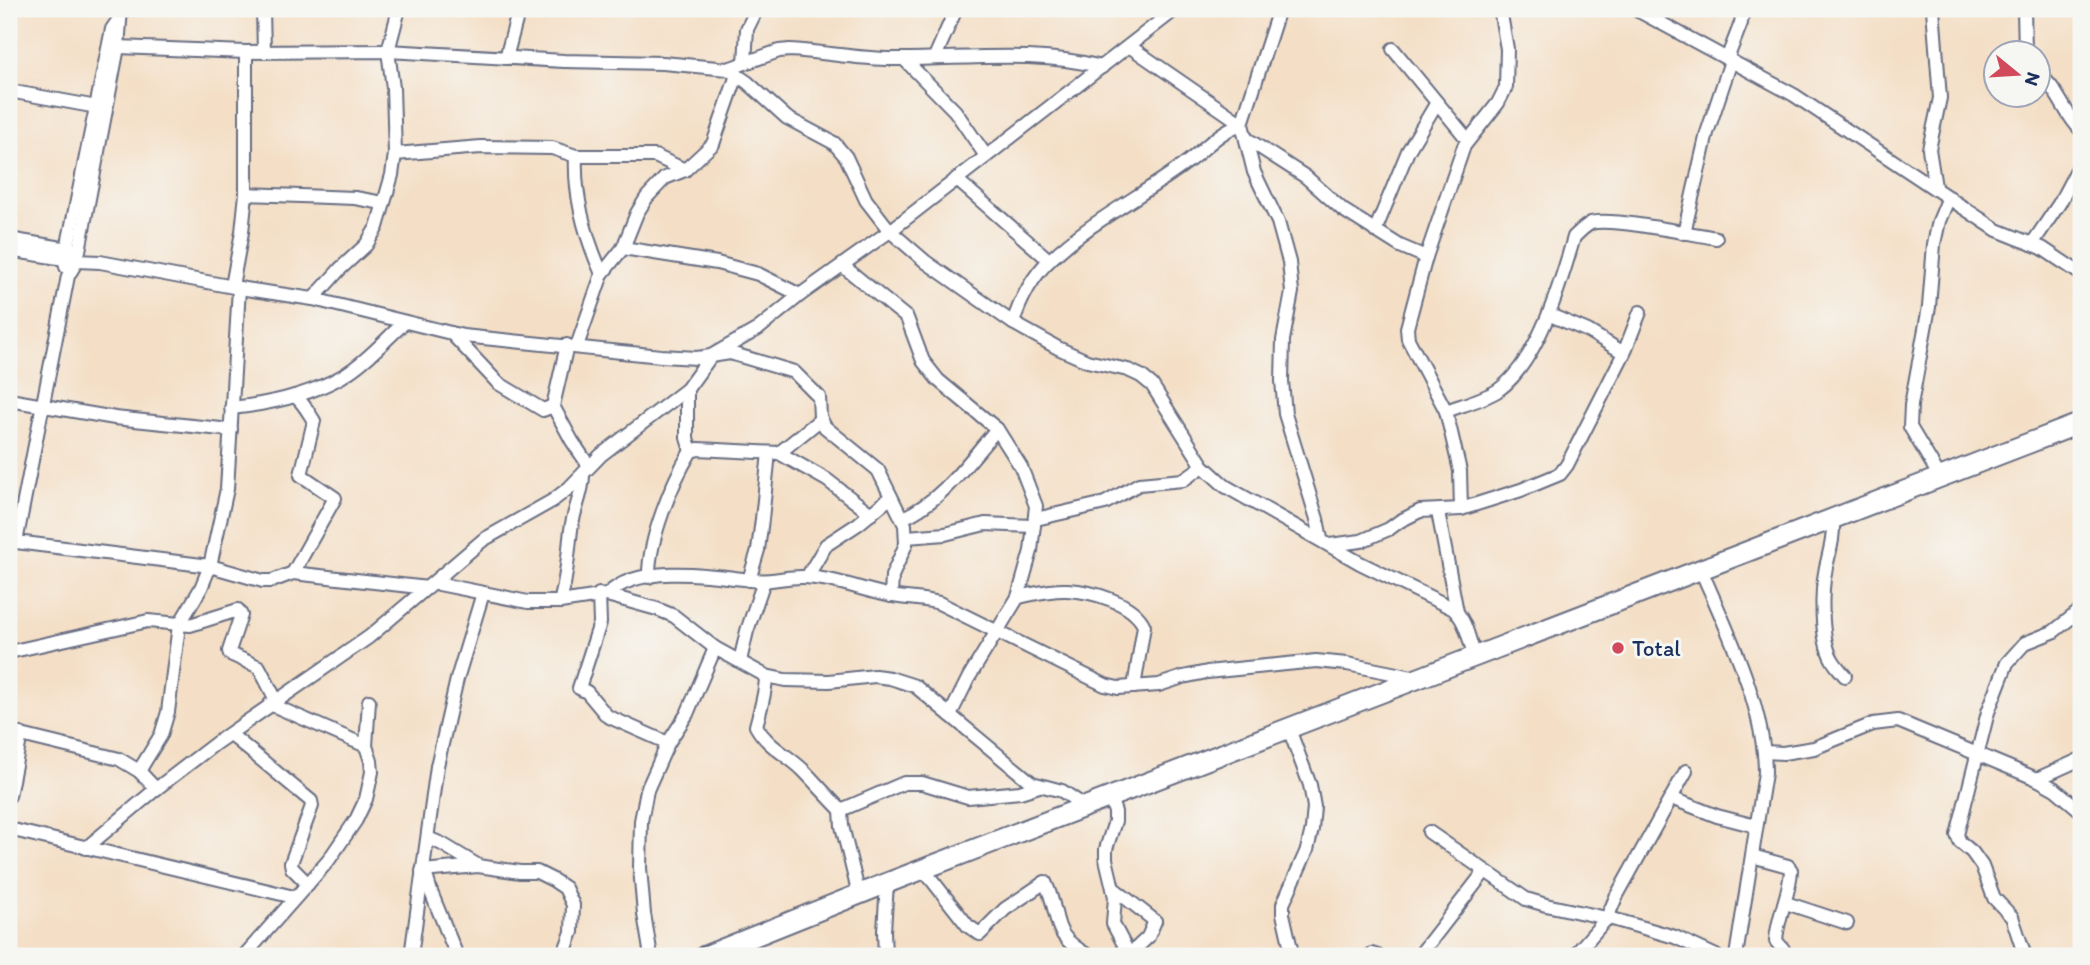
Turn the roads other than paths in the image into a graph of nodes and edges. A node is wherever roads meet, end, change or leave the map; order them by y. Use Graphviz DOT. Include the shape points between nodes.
graph roads {
  1 [pos="263,9"];
  2 [pos="399,9"];
  3 [pos="519,9"];
  4 [pos="757,9"];
  5 [pos="956,9"];
  6 [pos="1176,9"];
  7 [pos="1279,9"];
  8 [pos="1500,9"];
  9 [pos="1635,9"];
  10 [pos="1743,9"];
  11 [pos="1933,9"];
  12 [pos="2024,9"];
  13 [pos="120,14"];
  14 [pos="2025,38"];
  15 [pos="1129,46"];
  16 [pos="118,47"];
  17 [pos="1393,49"];
  18 [pos="387,51"];
  19 [pos="246,52"];
  20 [pos="264,52"];
  21 [pos="934,57"];
  22 [pos="506,58"];
  23 [pos="904,59"];
  24 [pos="1729,60"];
  25 [pos="745,63"];
  26 [pos="1102,67"];
  27 [pos="733,72"];
  28 [pos="2052,88"];
  29 [pos="9,92"];
  30 [pos="1436,104"];
  31 [pos="97,107"];
  32 [pos="1242,124"];
  33 [pos="2081,130"];
  34 [pos="1247,139"];
  35 [pos="1468,140"];
  36 [pos="395,154"];
  37 [pos="576,156"];
  38 [pos="986,156"];
  39 [pos="2081,162"];
  40 [pos="685,170"];
  41 [pos="956,179"];
  42 [pos="1935,187"];
  43 [pos="246,194"];
  44 [pos="1950,197"];
  45 [pos="383,203"];
  46 [pos="1375,230"];
  47 [pos="890,231"];
  48 [pos="1684,233"];
  49 [pos="1716,238"];
  50 [pos="9,239"];
  51 [pos="2032,244"];
  52 [pos="623,248"];
  53 [pos="9,250"];
  54 [pos="72,255"];
  55 [pos="1426,257"];
  56 [pos="1049,260"];
  57 [pos="843,266"];
  58 [pos="601,274"];
  59 [pos="2081,274"];
  60 [pos="236,287"];
  61 [pos="800,295"];
  62 [pos="313,299"];
  63 [pos="1640,313"];
  64 [pos="1550,315"];
  65 [pos="404,323"];
  66 [pos="1013,323"];
  67 [pos="451,333"];
  68 [pos="572,346"];
  69 [pos="1624,353"];
  70 [pos="711,356"];
  71 [pos="687,389"];
  72 [pos="295,397"];
  73 [pos="9,400"];
  74 [pos="41,406"];
  75 [pos="553,406"];
  76 [pos="231,408"];
  77 [pos="1446,411"];
  78 [pos="821,419"];
  79 [pos="2081,423"];
  80 [pos="997,429"];
  81 [pos="231,430"];
  82 [pos="691,451"];
  83 [pos="774,453"];
  84 [pos="1203,466"];
  85 [pos="586,471"];
  86 [pos="1940,477"];
  87 [pos="891,497"];
  88 [pos="1461,509"];
  89 [pos="1438,512"];
  90 [pos="871,514"];
  91 [pos="903,519"];
  92 [pos="1833,519"];
  93 [pos="1035,523"];
  94 [pos="907,537"];
  95 [pos="12,541"];
  96 [pos="1361,541"];
  97 [pos="1326,542"];
  98 [pos="1354,559"];
  99 [pos="210,566"];
  100 [pos="1701,570"];
  101 [pos="293,573"];
  102 [pos="649,577"];
  103 [pos="807,577"];
  104 [pos="749,580"];
  105 [pos="764,581"];
  106 [pos="431,586"];
  107 [pos="483,593"];
  108 [pos="603,595"];
  109 [pos="891,596"];
  110 [pos="1018,597"];
  111 [pos="560,602"];
  112 [pos="2081,610"];
  113 [pos="1457,612"];
  114 [pos="179,625"];
  115 [pos="998,631"];
  116 [pos="715,648"];
  117 [pos="9,652"];
  118 [pos="1475,657"];
  119 [pos="740,661"];
  120 [pos="766,676"];
  121 [pos="1845,676"];
  122 [pos="1419,679"];
  123 [pos="1134,687"];
  124 [pos="369,701"];
  125 [pos="273,702"];
  126 [pos="950,715"];
  127 [pos="1289,729"];
  128 [pos="15,733"];
  129 [pos="230,734"];
  130 [pos="668,743"];
  131 [pos="366,746"];
  132 [pos="1765,752"];
  133 [pos="1976,755"];
  134 [pos="2081,759"];
  135 [pos="139,771"];
  136 [pos="1686,771"];
  137 [pos="2037,779"];
  138 [pos="1039,786"];
  139 [pos="156,789"];
  140 [pos="9,796"];
  141 [pos="1110,798"];
  142 [pos="1671,798"];
  143 [pos="1086,807"];
  144 [pos="841,810"];
  145 [pos="2081,811"];
  146 [pos="1756,826"];
  147 [pos="9,829"];
  148 [pos="1429,832"];
  149 [pos="428,838"];
  150 [pos="86,848"];
  151 [pos="1752,856"];
  152 [pos="478,866"];
  153 [pos="924,870"];
  154 [pos="424,871"];
  155 [pos="1485,871"];
  156 [pos="887,883"];
  157 [pos="309,884"];
  158 [pos="1113,888"];
  159 [pos="859,895"];
  160 [pos="295,897"];
  161 [pos="1786,903"];
  162 [pos="1607,918"];
  163 [pos="1847,923"];
  164 [pos="747,948"];
  165 [pos="1292,953"];
  166 [pos="244,956"];
  167 [pos="411,956"];
  168 [pos="457,956"];
  169 [pos="563,956"];
  170 [pos="652,956"];
  171 [pos="705,956"];
  172 [pos="885,956"];
  173 [pos="1089,956"];
  174 [pos="1129,956"];
  175 [pos="1419,956"];
  176 [pos="1574,956"];
  177 [pos="1716,956"];
  178 [pos="1736,956"];
  179 [pos="1781,956"];
  180 [pos="2023,956"];
  1 -- 20 [label="street"];
  2 -- 18 [label="street"];
  3 -- 22 [label="street"];
  4 -- 25 [label="street" via="747,29"];
  5 -- 21 [label="street"];
  6 -- 15 [label="street"];
  7 -- 32 [label="street"];
  8 -- 35 [label="street" via="1507,49 1506,87"];
  9 -- 24 [label="street"];
  10 -- 24 [label="street"];
  11 -- 42 [label="street" via="1940,98 1929,149"];
  12 -- 14 [label="street"];
  13 -- 16 [label="street"];
  13 -- 31 [label="street" via="112,29"];
  15 -- 26 [label="street"];
  15 -- 32 [label="street"];
  16 -- 19 [label="street"];
  16 -- 54 [label="street"];
  17 -- 30 [label="street"];
  18 -- 20 [label="street"];
  18 -- 22 [label="street"];
  18 -- 36 [label="street"];
  19 -- 20 [label="street"];
  19 -- 43 [label="street"];
  21 -- 23 [label="street"];
  21 -- 26 [label="street" via="1061,59"];
  22 -- 27 [label="street" via="663,63"];
  23 -- 25 [label="street" via="790,50"];
  23 -- 38 [label="street" via="955,111"];
  24 -- 42 [label="street" via="1794,95"];
  24 -- 48 [label="street"];
  25 -- 27 [label="street"];
  26 -- 38 [label="street"];
  27 -- 40 [label="street" via="713,144"];
  27 -- 47 [label="street" via="787,118 826,137 841,150 866,200"];
  28 -- 33 [label="street"];
  29 -- 31 [label="street"];
  30 -- 35 [label="street"];
  30 -- 46 [label="street" via="1408,151"];
  31 -- 54 [label="street"];
  32 -- 34 [label="street"];
  32 -- 56 [label="street" via="1228,128 1187,163"];
  34 -- 46 [label="street" via="1307,177 1343,210"];
  34 -- 97 [label="street" via="1254,172 1278,222 1289,262 1292,292 1283,340 1285,414"];
  35 -- 55 [label="street"];
  36 -- 37 [label="street" via="481,147 552,148"];
  36 -- 45 [label="street"];
  37 -- 40 [label="street" via="655,156"];
  37 -- 58 [label="street" via="579,208"];
  38 -- 41 [label="street"];
  39 -- 51 [label="street"];
  40 -- 52 [label="street" via="665,178 647,197"];
  41 -- 47 [label="street"];
  41 -- 56 [label="street"];
  42 -- 44 [label="street"];
  43 -- 45 [label="street"];
  43 -- 60 [label="street"];
  44 -- 51 [label="street" via="1997,230"];
  44 -- 86 [label="street" via="1934,244 1910,426"];
  45 -- 62 [label="street" via="372,237"];
  46 -- 55 [label="street"];
  47 -- 57 [label="street"];
  47 -- 66 [label="street"];
  48 -- 49 [label="street"];
  48 -- 64 [label="street" via="1593,223 1583,228 1574,237"];
  50 -- 54 [label="street"];
  51 -- 59 [label="street"];
  52 -- 58 [label="street"];
  52 -- 61 [label="street" via="717,262 758,274"];
  53 -- 54 [label="street"];
  54 -- 60 [label="street"];
  54 -- 74 [label="street"];
  55 -- 77 [label="street" via="1409,316 1408,339"];
  56 -- 66 [label="street" via="1030,285"];
  57 -- 61 [label="street"];
  57 -- 80 [label="street" via="907,318 923,361 938,380"];
  58 -- 68 [label="street"];
  60 -- 62 [label="street"];
  60 -- 76 [label="street"];
  61 -- 70 [label="street" via="758,329"];
  62 -- 65 [label="street"];
  63 -- 69 [label="street"];
  64 -- 69 [label="street"];
  64 -- 77 [label="street" via="1507,381 1496,391"];
  65 -- 67 [label="street"];
  65 -- 72 [label="street" via="342,376"];
  66 -- 84 [label="street" via="1087,361 1141,376 1152,385"];
  67 -- 68 [label="street"];
  67 -- 75 [label="street" via="498,383 543,410"];
  68 -- 70 [label="street"];
  68 -- 75 [label="street"];
  69 -- 88 [label="street" via="1560,474"];
  70 -- 71 [label="street"];
  70 -- 78 [label="street" via="730,353 794,372 819,397"];
  71 -- 82 [label="street"];
  71 -- 85 [label="street"];
  72 -- 76 [label="street"];
  72 -- 101 [label="street" via="314,421 301,475 335,498"];
  73 -- 74 [label="street"];
  74 -- 81 [label="street"];
  74 -- 95 [label="street"];
  75 -- 85 [label="street"];
  76 -- 81 [label="street"];
  77 -- 88 [label="street" via="1461,471"];
  78 -- 83 [label="street"];
  78 -- 87 [label="street" via="878,470"];
  79 -- 86 [label="highway"];
  80 -- 91 [label="street" via="936,499"];
  80 -- 93 [label="street" via="1030,486"];
  81 -- 99 [label="street" via="227,489"];
  82 -- 83 [label="street"];
  82 -- 102 [label="street" via="663,513"];
  83 -- 90 [label="street" via="821,475"];
  83 -- 104 [label="street"];
  84 -- 93 [label="street" via="1183,480 1139,484 1105,502"];
  84 -- 97 [label="street" via="1225,486"];
  85 -- 106 [label="street" via="552,501 492,533"];
  85 -- 111 [label="street" via="571,528"];
  86 -- 92 [label="highway"];
  87 -- 90 [label="street"];
  87 -- 91 [label="street"];
  88 -- 89 [label="street"];
  89 -- 96 [label="street" via="1420,511"];
  89 -- 113 [label="street"];
  90 -- 103 [label="street" via="826,545"];
  91 -- 94 [label="street"];
  92 -- 100 [label="highway"];
  92 -- 121 [label="street" via="1823,589 1824,619 1832,659"];
  93 -- 94 [label="street" via="985,524"];
  93 -- 110 [label="street"];
  94 -- 109 [label="street" via="892,576"];
  95 -- 99 [label="street"];
  96 -- 97 [label="street"];
  96 -- 98 [label="street"];
  97 -- 98 [label="street"];
  98 -- 113 [label="street"];
  99 -- 101 [label="street" via="272,581"];
  99 -- 114 [label="street"];
  100 -- 118 [label="highway"];
  100 -- 132 [label="street" via="1735,649"];
  101 -- 106 [label="street"];
  102 -- 104 [label="street" via="698,573"];
  102 -- 108 [label="street" via="628,581"];
  103 -- 105 [label="street"];
  103 -- 109 [label="street"];
  104 -- 105 [label="street"];
  105 -- 119 [label="street"];
  106 -- 107 [label="street"];
  106 -- 125 [label="street" via="369,637"];
  107 -- 111 [label="street" via="528,602"];
  107 -- 149 [label="street" via="439,755"];
  108 -- 111 [label="street"];
  108 -- 116 [label="street" via="674,616"];
  108 -- 130 [label="street" via="600,623 579,688 607,716"];
  109 -- 115 [label="street" via="939,603"];
  110 -- 115 [label="street"];
  110 -- 123 [label="street" via="1065,590 1125,607 1144,626"];
  112 -- 133 [label="street" via="2053,632 2025,643 2007,663"];
  113 -- 118 [label="street"];
  114 -- 117 [label="street" via="148,621"];
  114 -- 125 [label="street" via="237,610 241,615 230,654 259,667"];
  114 -- 135 [label="street" via="168,712"];
  115 -- 123 [label="street" via="1105,685"];
  115 -- 126 [label="street"];
  116 -- 119 [label="street"];
  116 -- 130 [label="street" via="687,714"];
  118 -- 122 [label="highway"];
  119 -- 120 [label="street"];
  120 -- 126 [label="street" via="828,681 890,678 915,686"];
  120 -- 144 [label="street" via="756,726"];
  122 -- 123 [label="street" via="1317,661 1207,672"];
  122 -- 127 [label="highway"];
  124 -- 131 [label="street"];
  125 -- 129 [label="street"];
  125 -- 131 [label="street"];
  126 -- 138 [label="street"];
  127 -- 141 [label="highway"];
  127 -- 165 [label="street" via="1314,807 1307,850 1283,904"];
  128 -- 135 [label="street" via="119,759"];
  128 -- 140 [label="street"];
  129 -- 139 [label="street"];
  129 -- 157 [label="street" via="311,801 291,863"];
  130 -- 170 [label="street" via="647,790 641,821 641,892"];
  131 -- 157 [label="street" via="372,772 366,799 341,843"];
  132 -- 133 [label="street" via="1814,748 1873,724 1898,721"];
  132 -- 146 [label="street"];
  133 -- 137 [label="street"];
  133 -- 180 [label="street" via="1957,835 1982,866 1994,898 2012,917"];
  134 -- 137 [label="street"];
  135 -- 139 [label="street"];
  136 -- 142 [label="street"];
  137 -- 145 [label="street"];
  138 -- 143 [label="street" via="1062,791"];
  138 -- 144 [label="street" via="968,797 922,783 904,783"];
  139 -- 150 [label="street"];
  141 -- 143 [label="highway"];
  141 -- 158 [label="street" via="1115,821 1106,859"];
  142 -- 146 [label="street"];
  142 -- 162 [label="street"];
  143 -- 153 [label="highway"];
  144 -- 159 [label="street"];
  146 -- 151 [label="street"];
  147 -- 150 [label="street"];
  148 -- 155 [label="street"];
  149 -- 152 [label="street"];
  149 -- 154 [label="street"];
  150 -- 160 [label="street"];
  151 -- 161 [label="street" via="1791,870"];
  151 -- 178 [label="street"];
  152 -- 154 [label="street"];
  152 -- 169 [label="street" via="537,872 565,888 574,921"];
  153 -- 156 [label="highway"];
  153 -- 173 [label="street" via="968,926 980,934 1005,909 1045,883 1061,935"];
  154 -- 167 [label="street"];
  154 -- 168 [label="street"];
  155 -- 162 [label="street" via="1526,899"];
  155 -- 175 [label="street"];
  156 -- 159 [label="highway"];
  156 -- 172 [label="street"];
  157 -- 160 [label="street"];
  158 -- 174 [label="street" via="1113,924"];
  158 -- 174 [label="street" via="1155,921 1148,937"];
  159 -- 164 [label="highway"];
  160 -- 166 [label="street"];
  161 -- 163 [label="street"];
  161 -- 179 [label="street" via="1776,941 1783,949"];
  162 -- 176 [label="street"];
  162 -- 177 [label="street" via="1675,937"];
  164 -- 171 [label="highway"];
}
